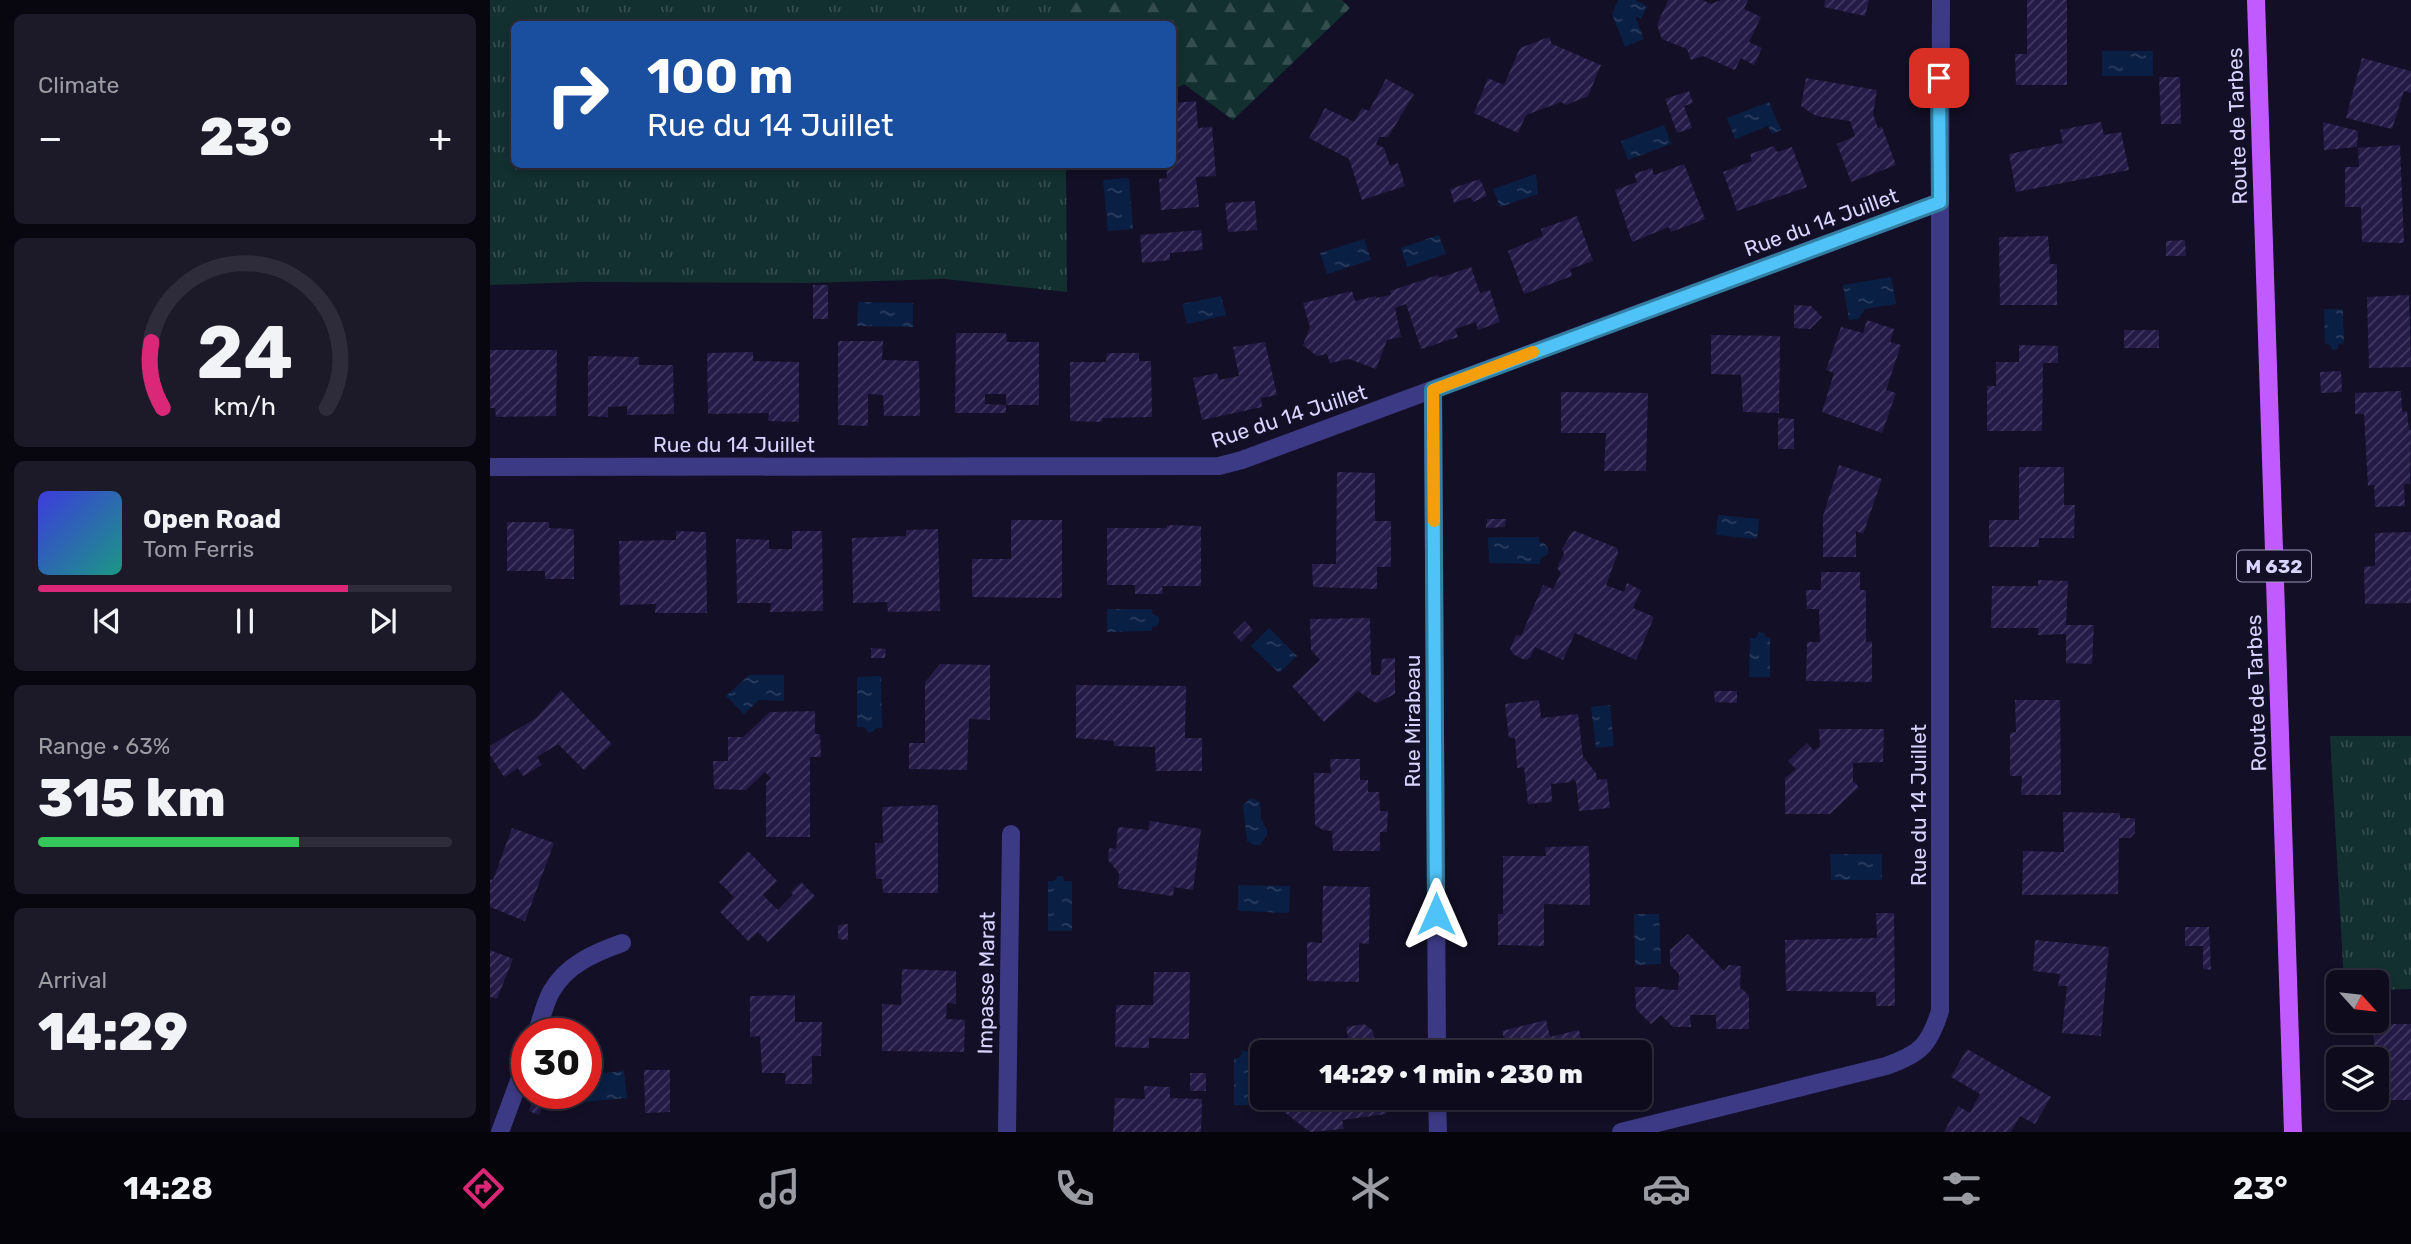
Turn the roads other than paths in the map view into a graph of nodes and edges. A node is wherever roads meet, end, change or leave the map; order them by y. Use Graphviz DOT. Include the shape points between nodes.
graph roads {
  1 [pos="1941,0"];
  2 [pos="2256,0"];
  3 [pos="1940,202"];
  4 [pos="1433,390"];
  5 [pos="490,467"];
  6 [pos="1011,834"];
  7 [pos="622,943"];
  8 [pos="542,1018"];
  9 [pos="1437,1040"];
  10 [pos="511,1102"];
  11 [pos="1437,1110"];
  12 [pos="500,1132"];
  13 [pos="1007,1132"];
  14 [pos="1437,1132"];
  15 [pos="1621,1132"];
  16 [pos="2293,1132"];
  1 -- 3 [label="street, Rue du 14 Juillet"];
  2 -- 16 [label="main road, Route de Tarbes / M 632"];
  3 -- 4 [label="street, Rue du 14 Juillet"];
  3 -- 15 [label="street, Rue du 14 Juillet" via="1940,1011 1934,1032 1923,1048 1886,1066"];
  4 -- 5 [label="street, Rue du 14 Juillet" via="1219,466"];
  4 -- 9 [label="street, Rue Mirabeau"];
  6 -- 13 [label="street, Impasse Marat"];
  7 -- 8 [label="street" via="594,953 569,970 551,992"];
  10 -- 12 [label="street"];
  11 -- 14 [label="street"];
}
